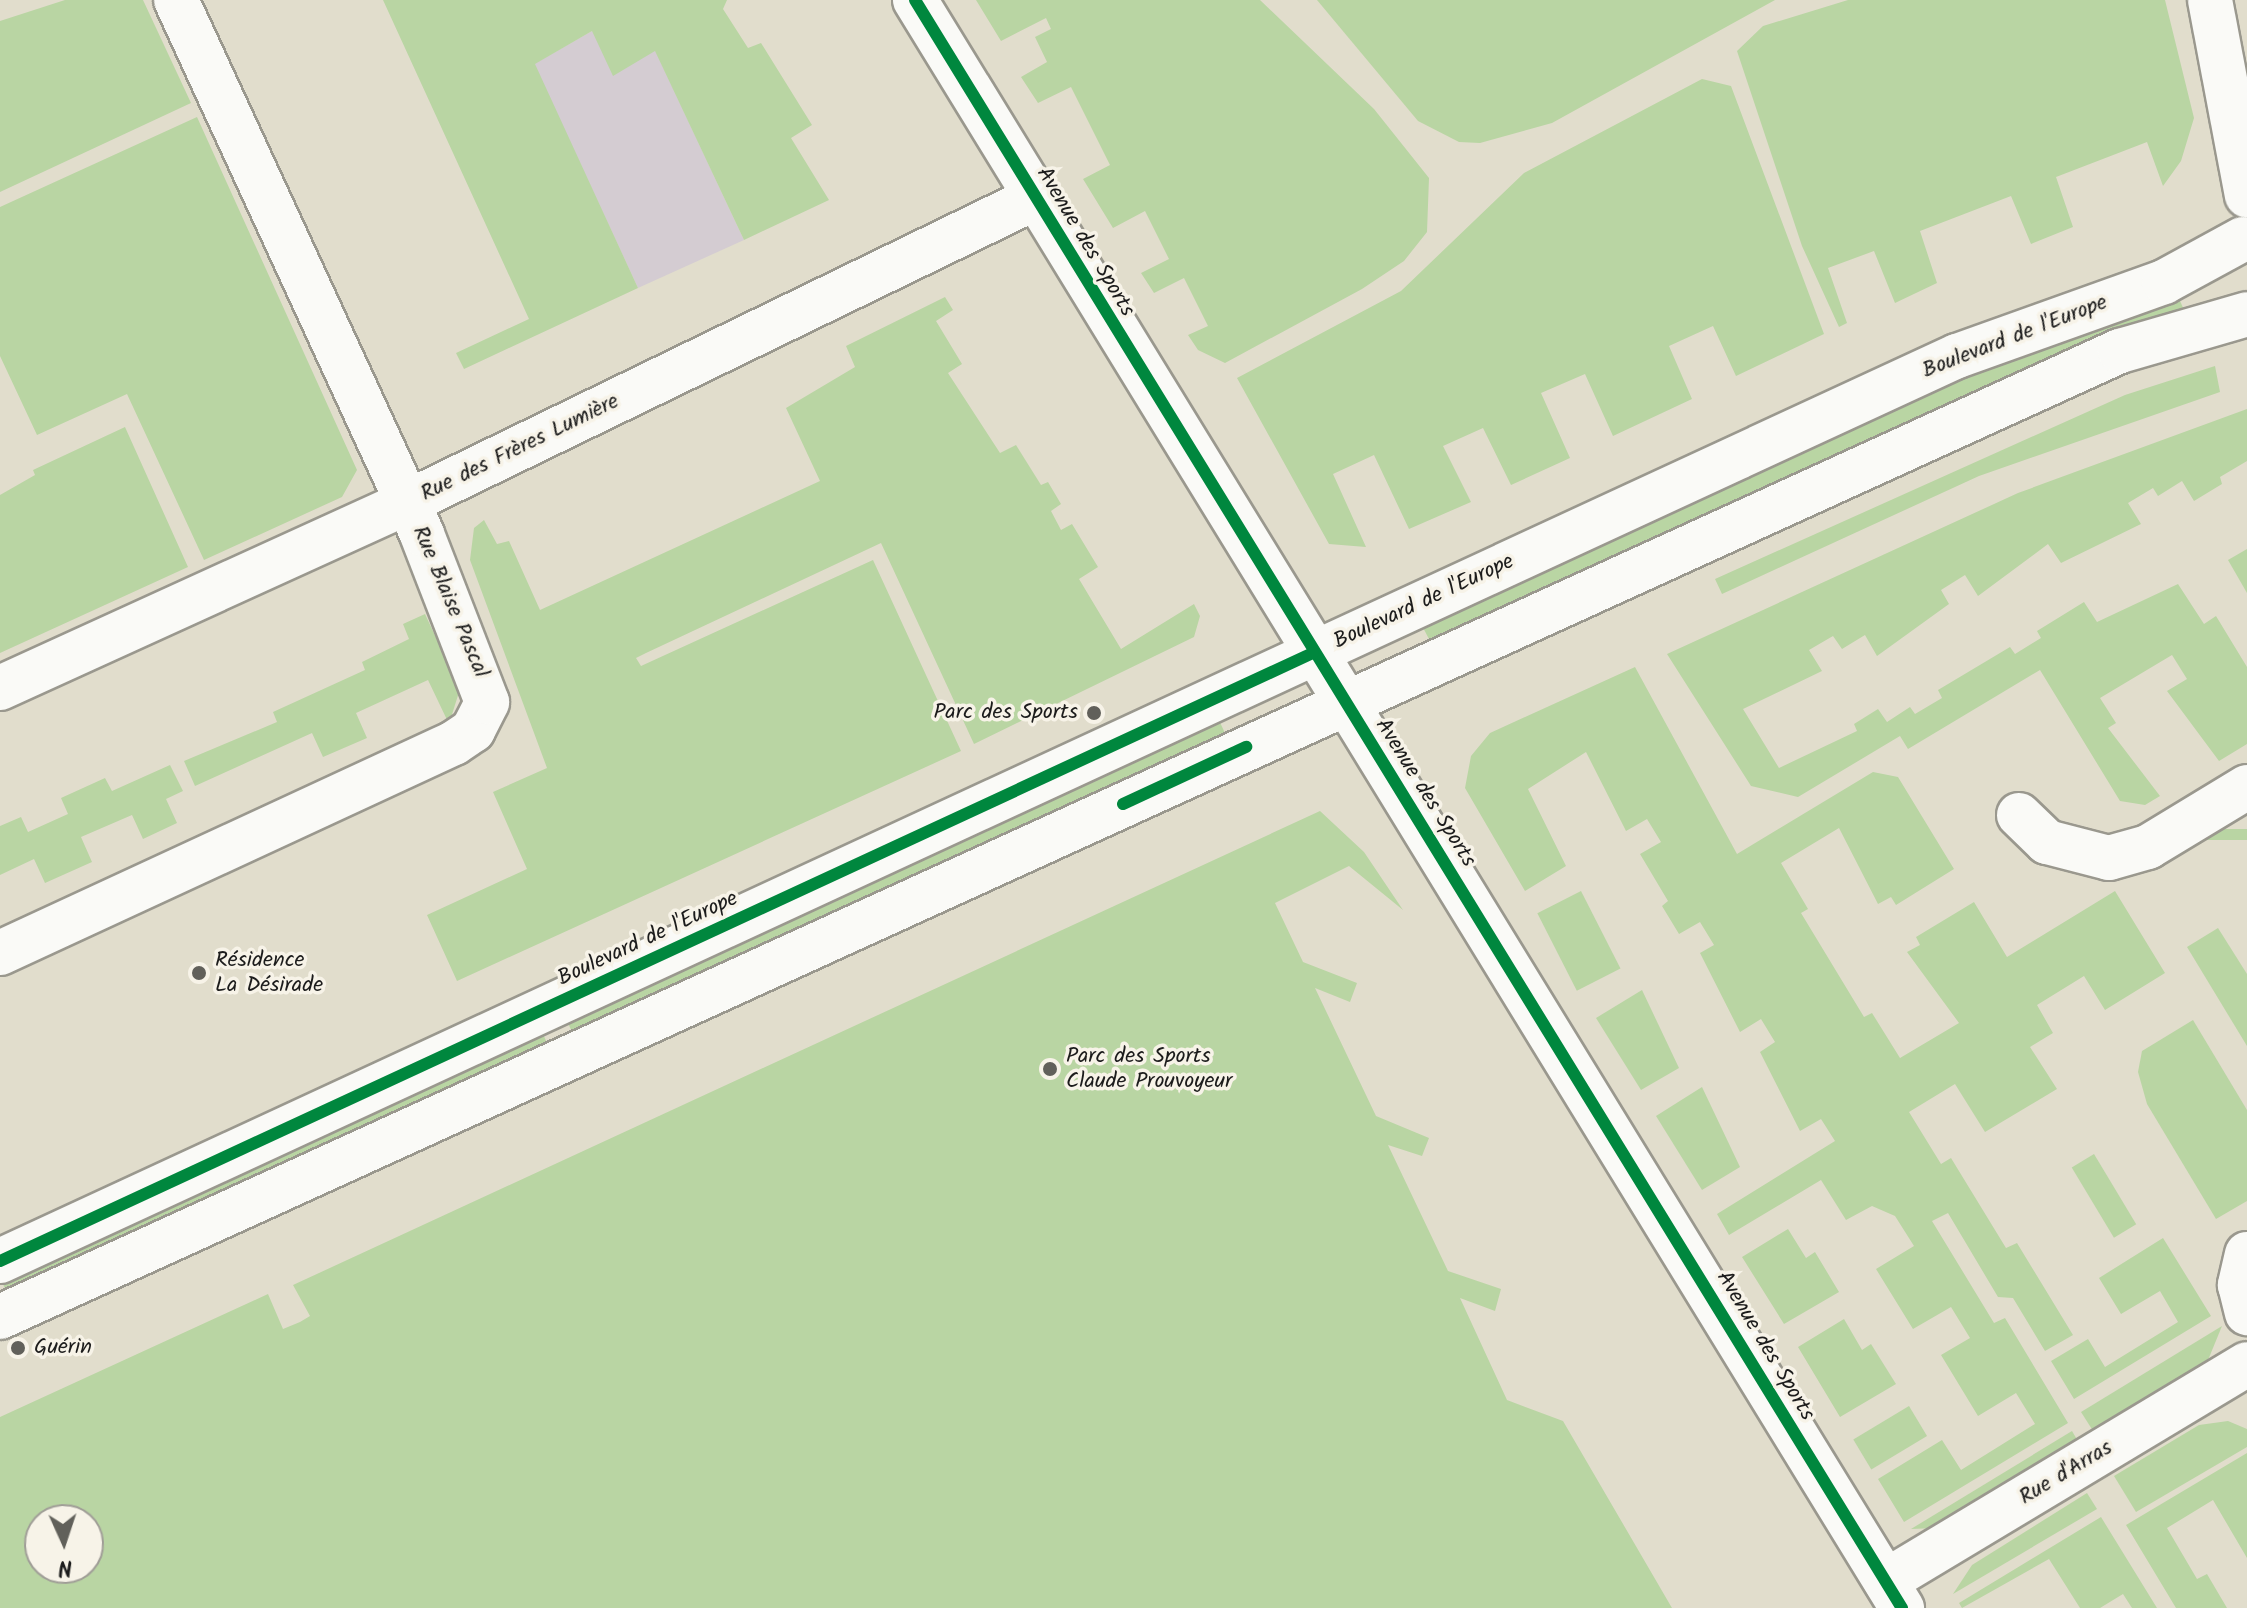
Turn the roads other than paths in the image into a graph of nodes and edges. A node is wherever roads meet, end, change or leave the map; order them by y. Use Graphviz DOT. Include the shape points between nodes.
graph roads {
  1 [pos="176,0"];
  2 [pos="915,0"];
  3 [pos="2213,0"];
  4 [pos="2247,73"];
  5 [pos="2247,196"];
  6 [pos="1035,198"];
  7 [pos="2246,247"];
  8 [pos="2247,314"];
  9 [pos="408,502"];
  10 [pos="1313,653"];
  11 [pos="0,688"];
  12 [pos="1344,703"];
  13 [pos="2247,787"];
  14 [pos="2019,815"];
  15 [pos="0,953"];
  16 [pos="2247,1254"];
  17 [pos="0,1261"];
  18 [pos="2247,1313"];
  19 [pos="0,1317"];
  20 [pos="2247,1364"];
  21 [pos="1894,1595"];
  1 -- 9 [label="street, Rue Blaise Pascal"];
  2 -- 6 [label="street, Avenue des Sports"];
  3 -- 4 [label="street"];
  3 -- 5 [label="street"];
  6 -- 9 [label="street, Rue des Frères Lumière"];
  6 -- 10 [label="street, Avenue des Sports"];
  7 -- 10 [label="street, Boulevard de l'Europe" via="2148,289 1957,356"];
  8 -- 12 [label="street" via="2120,351"];
  9 -- 11 [label="street, Rue des Frères Lumière"];
  9 -- 15 [label="street, Rue Blaise Pascal" via="484,681 487,702 473,730"];
  10 -- 12 [label="street, Avenue des Sports"];
  10 -- 17 [label="street, Boulevard de l'Europe"];
  12 -- 19 [label="street"];
  12 -- 21 [label="street, Avenue des Sports"];
  13 -- 14 [label="street" via="2148,847 2109,858 2047,842"];
  16 -- 18 [label="street" via="2240,1285"];
  20 -- 21 [label="street, Rue d'Arras"];
}
